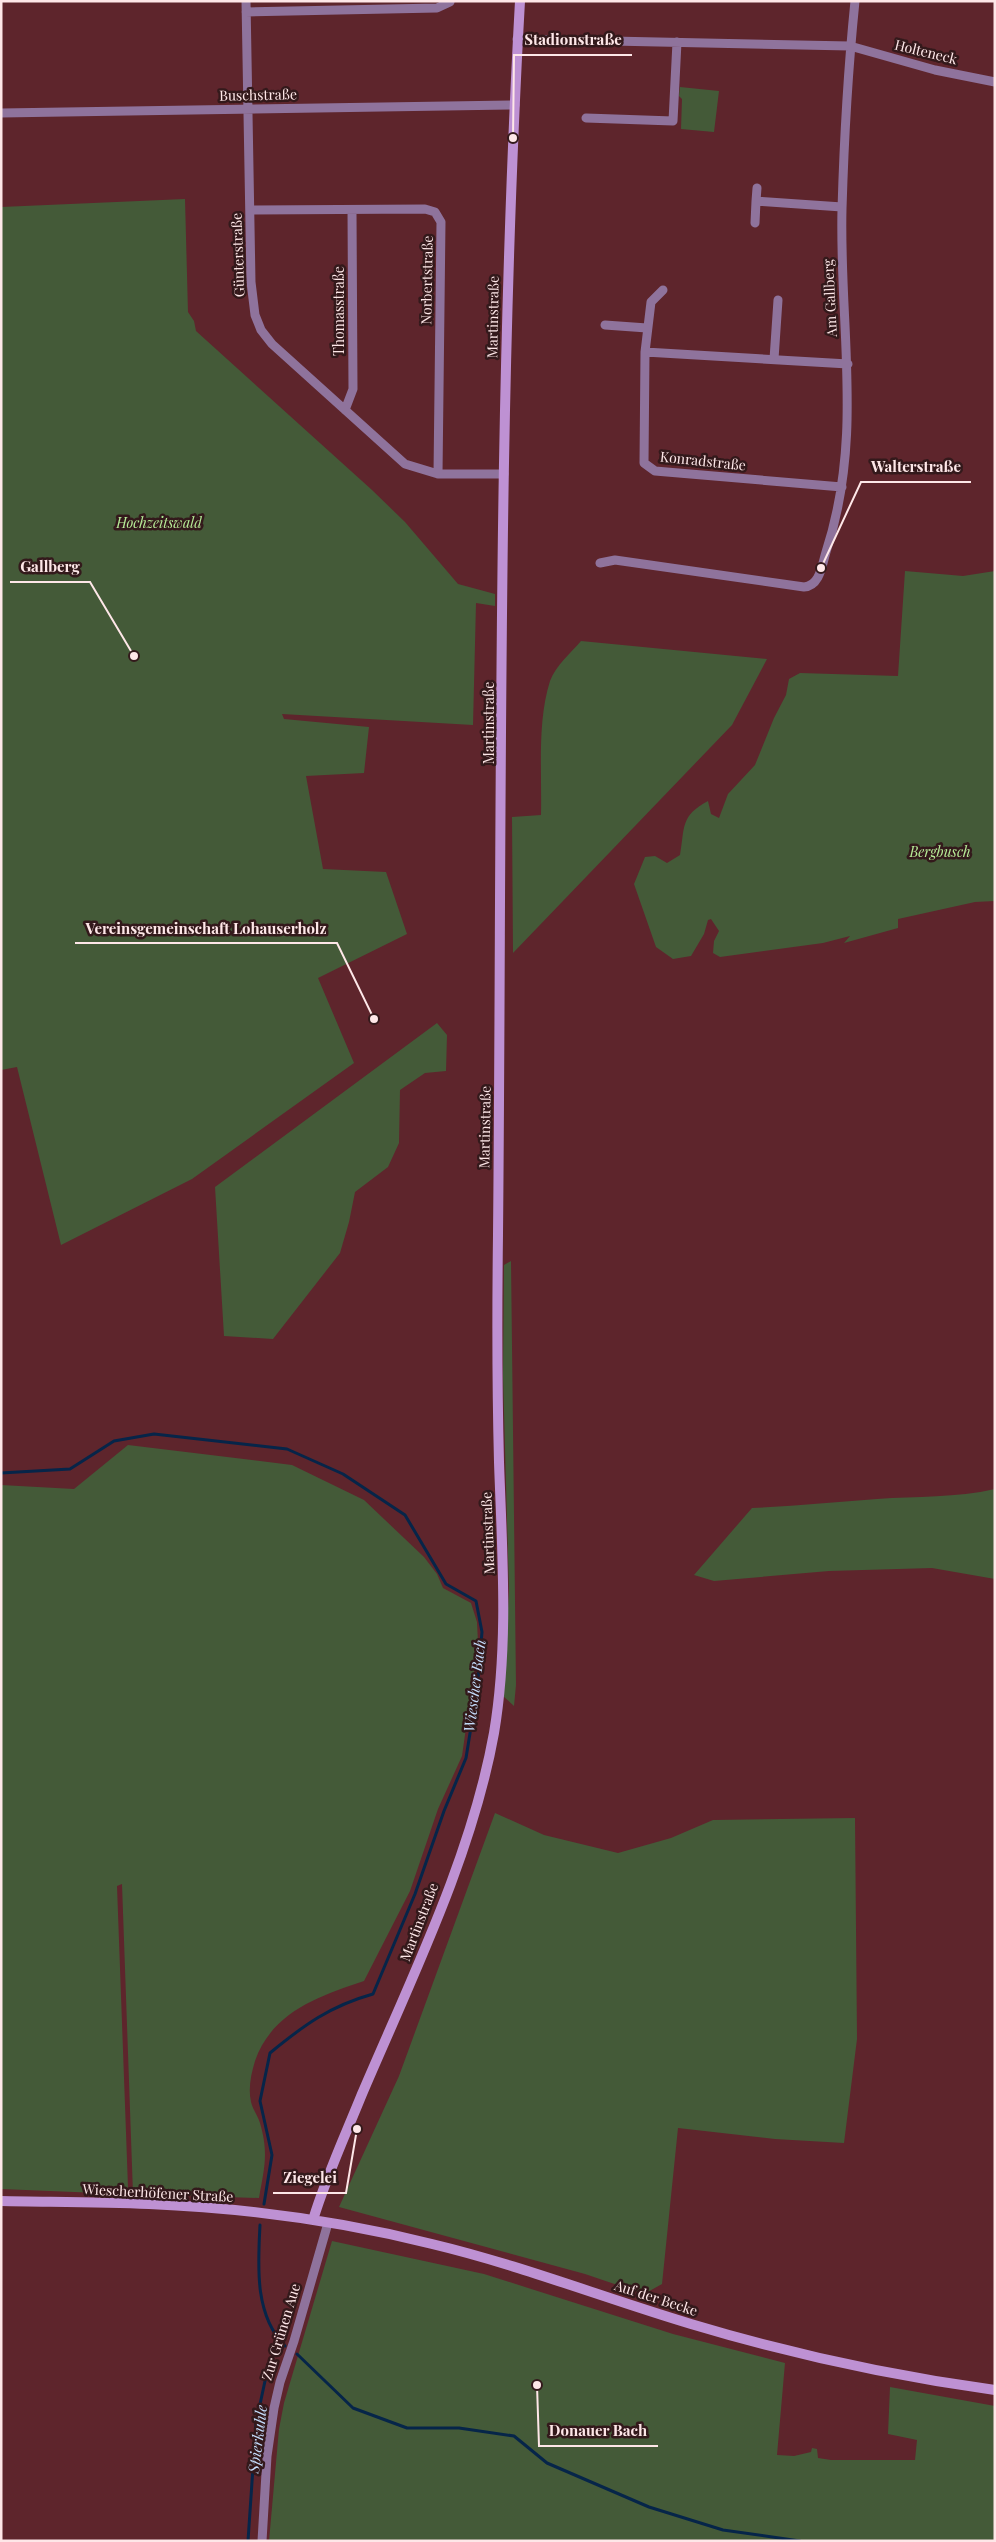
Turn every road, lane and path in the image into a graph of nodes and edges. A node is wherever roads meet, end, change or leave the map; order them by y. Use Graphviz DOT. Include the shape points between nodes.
graph roads {
  1 [pos="246,1"];
  2 [pos="520,1"];
  3 [pos="855,1"];
  4 [pos="450,2"];
  5 [pos="246,12"];
  6 [pos="517,39"];
  7 [pos="677,42"];
  8 [pos="850,46"];
  9 [pos="995,82"];
  10 [pos="515,105"];
  11 [pos="248,108"];
  12 [pos="1,114"];
  13 [pos="586,118"];
  14 [pos="757,188"];
  15 [pos="756,201"];
  16 [pos="842,207"];
  17 [pos="250,210"];
  18 [pos="352,210"];
  19 [pos="755,223"];
  20 [pos="663,290"];
  21 [pos="778,300"];
  22 [pos="605,325"];
  23 [pos="647,328"];
  24 [pos="645,352"];
  25 [pos="774,359"];
  26 [pos="848,364"];
  27 [pos="345,410"];
  28 [pos="438,474"];
  29 [pos="504,474"];
  30 [pos="842,487"];
  31 [pos="600,563"];
  32 [pos="1,2201"];
  33 [pos="313,2220"];
  34 [pos="328,2223"];
  35 [pos="995,2390"];
  36 [pos="262,2541"];
  1 -- 5 [label="street, Günterstraße"];
  2 -- 6 [label="street, Martinstraße"];
  3 -- 8 [label="street, Am Gallberg"];
  4 -- 5 [label="street" via="437,8"];
  5 -- 11 [label="street, Günterstraße"];
  6 -- 7 [label="street, Holteneck"];
  6 -- 10 [label="street, Martinstraße"];
  7 -- 8 [label="street, Holteneck"];
  7 -- 13 [label="street" via="673,121"];
  8 -- 9 [label="street, Holteneck" via="935,70"];
  8 -- 16 [label="street, Am Gallberg"];
  10 -- 11 [label="street, Buschstraße"];
  10 -- 29 [label="street, Martinstraße" via="507,287"];
  11 -- 12 [label="street, Buschstraße"];
  11 -- 17 [label="street, Günterstraße"];
  14 -- 15 [label="street"];
  15 -- 16 [label="street"];
  15 -- 19 [label="street"];
  16 -- 26 [label="street, Am Gallberg" via="841,263"];
  17 -- 18 [label="street, Norbertstraße"];
  17 -- 27 [label="street, Günterstraße" via="252,299 261,330 272,344"];
  18 -- 27 [label="street, Thomasstraße" via="353,389"];
  18 -- 28 [label="street, Norbertstraße" via="425,209 435,212 441,222"];
  20 -- 23 [label="street, Konradstraße" via="651,302"];
  21 -- 25 [label="street"];
  22 -- 23 [label="street"];
  23 -- 24 [label="street, Konradstraße"];
  24 -- 25 [label="street"];
  24 -- 30 [label="street, Konradstraße" via="644,463 649,468"];
  25 -- 26 [label="street"];
  26 -- 30 [label="street, Am Gallberg" via="849,415"];
  27 -- 28 [label="street, Günterstraße" via="405,464"];
  28 -- 29 [label="street, Günterstraße"];
  29 -- 33 [label="street, Martinstraße" via="496,1354 504,1576 499,1695 493,1739 478,1800 458,1858 421,1956 327,2178"];
  30 -- 31 [label="street, Am Gallberg" via="821,568 809,587 615,560"];
  32 -- 33 [label="street, Wiescherhöfener Straße" via="157,2204"];
  33 -- 34 [label="street, Auf der Becke"];
  34 -- 35 [label="street, Auf der Becke" via="483,2257 782,2350 867,2369"];
  34 -- 36 [label="street, Zur Grünen Aue" via="280,2382 270,2429"];
}
